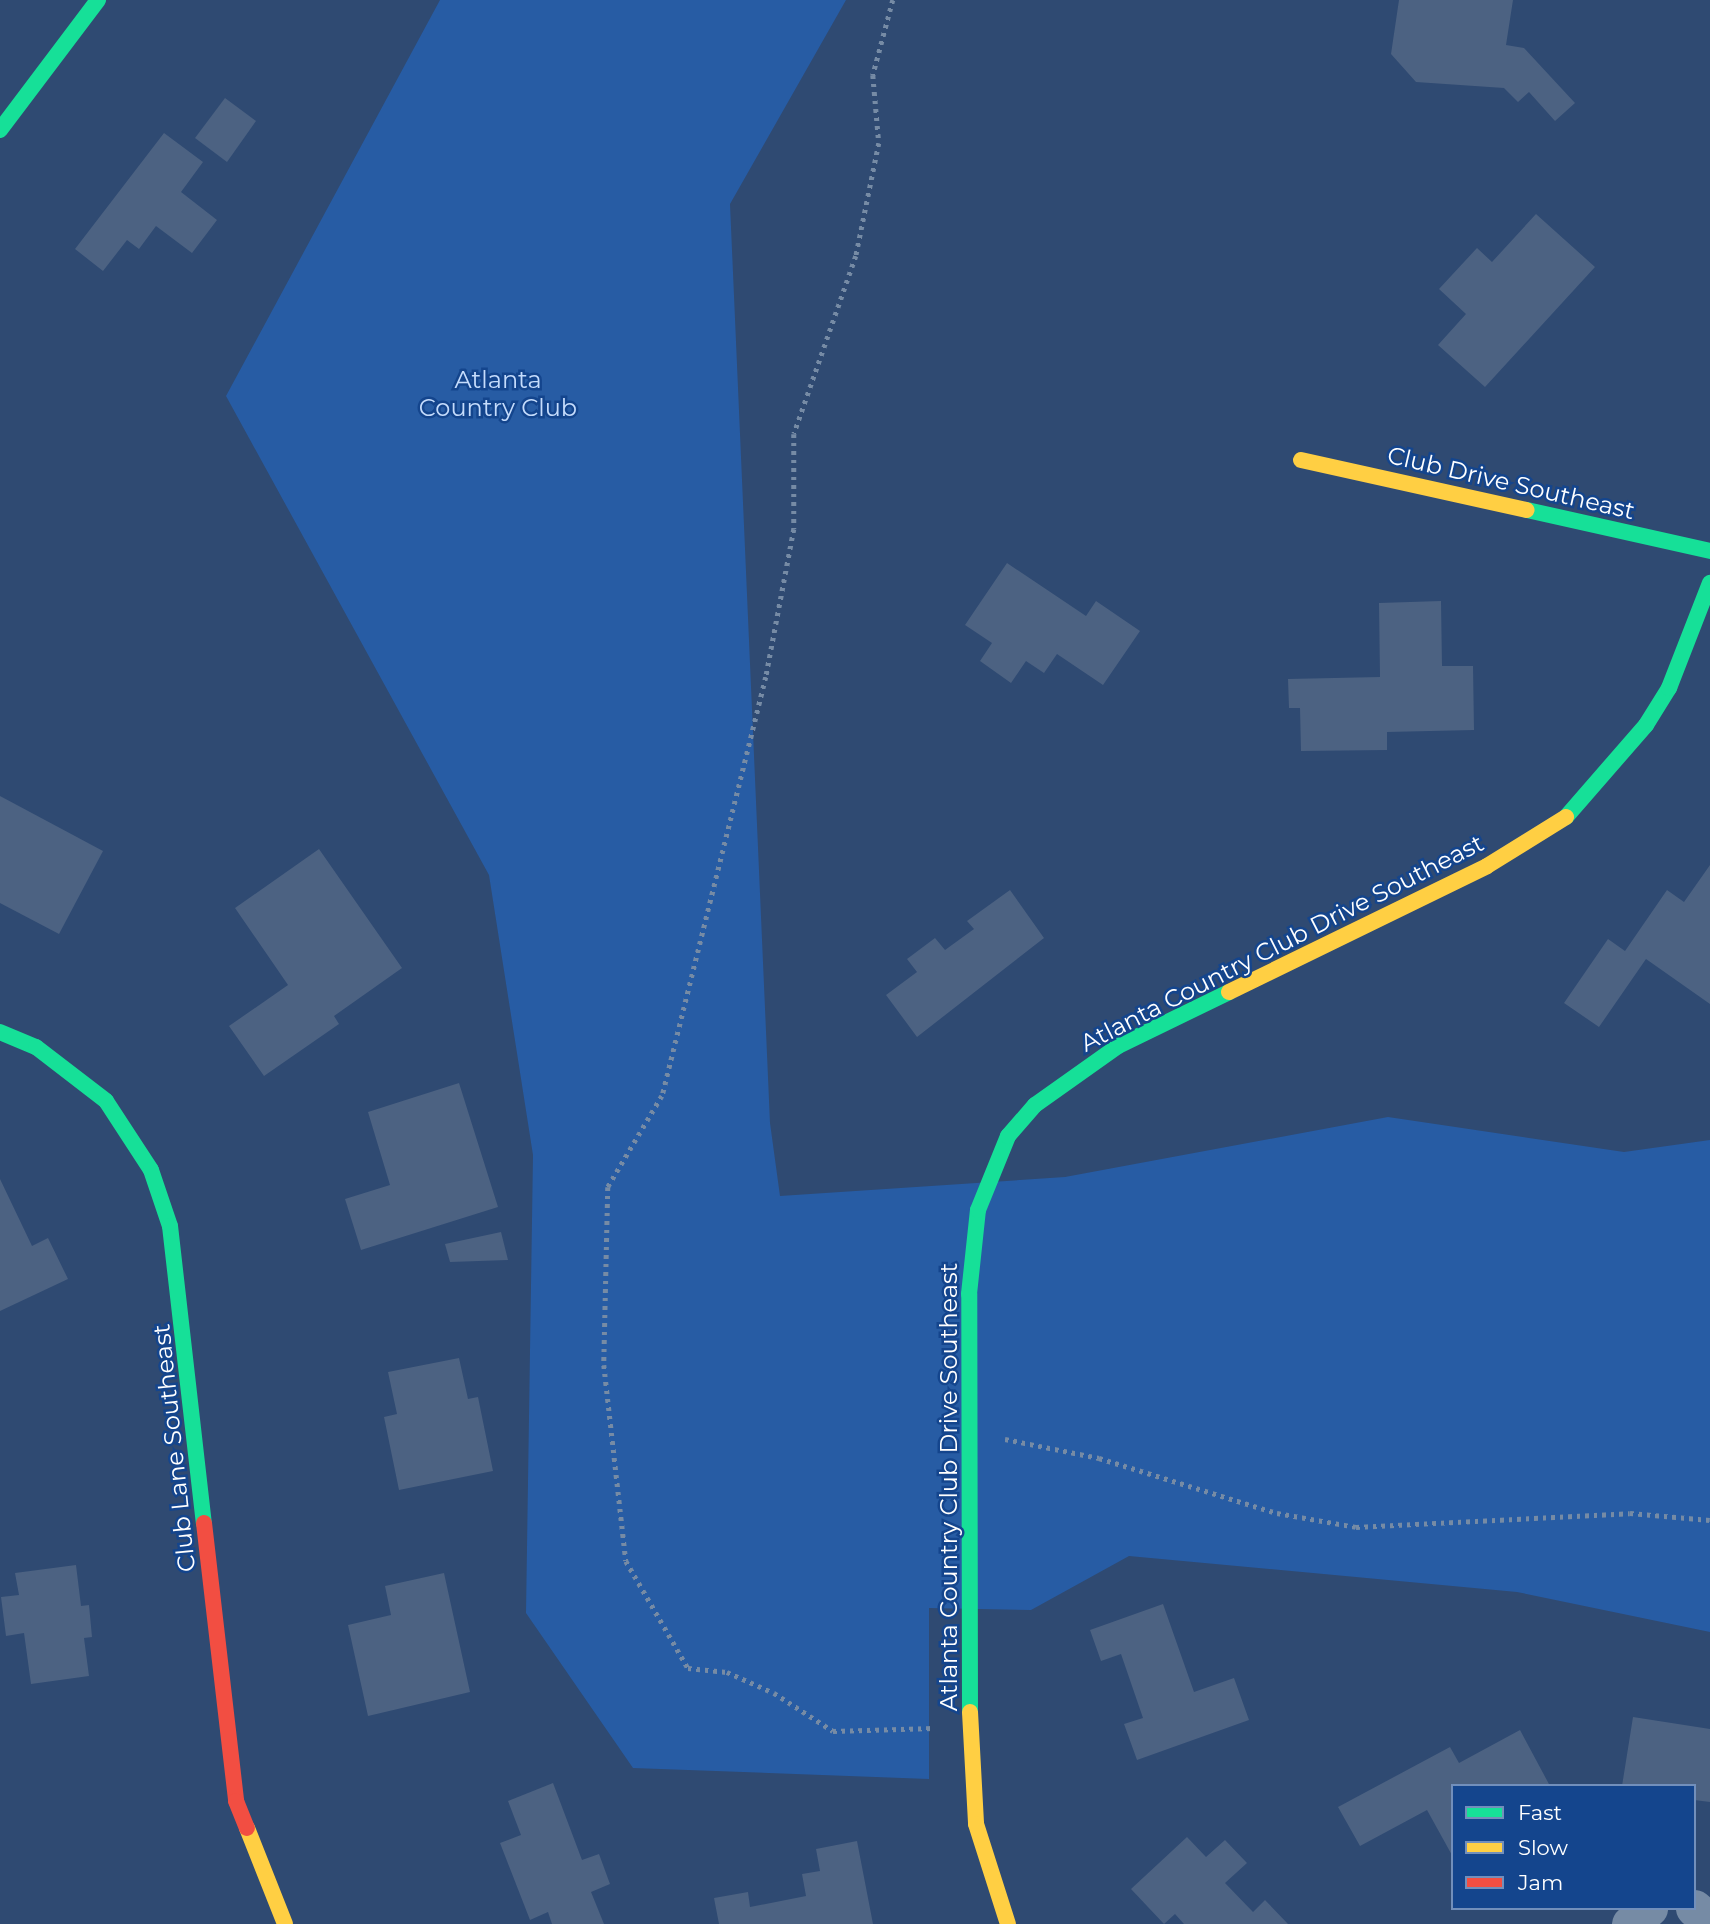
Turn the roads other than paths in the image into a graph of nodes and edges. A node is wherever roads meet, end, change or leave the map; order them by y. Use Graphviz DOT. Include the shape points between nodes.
graph roads {
  1 [pos="98,0"];
  2 [pos="0,130"];
  3 [pos="1301,460"];
  4 [pos="1710,551"];
  5 [pos="1710,583"];
  6 [pos="0,1032"];
  7 [pos="1647,1910"];
  8 [pos="1696,1910"];
  9 [pos="1710,1921"];
  10 [pos="285,1924"];
  11 [pos="1008,1924"];
  12 [pos="1630,1924"];
  1 -- 2 [label="street"];
  3 -- 4 [label="street, Club Drive Southeast"];
  5 -- 11 [label="street, Atlanta Country Club Drive Southeast" via="1669,688 1646,725 1565,818 1488,866 1118,1046 1035,1105 1008,1136 978,1210 969,1294 970,1726 976,1824"];
  6 -- 10 [label="street, Club Lane Southeast" via="36,1047 106,1101 151,1170 170,1226 236,1801"];
  7 -- 12 [label="street"];
  8 -- 9 [label="street"];
}
